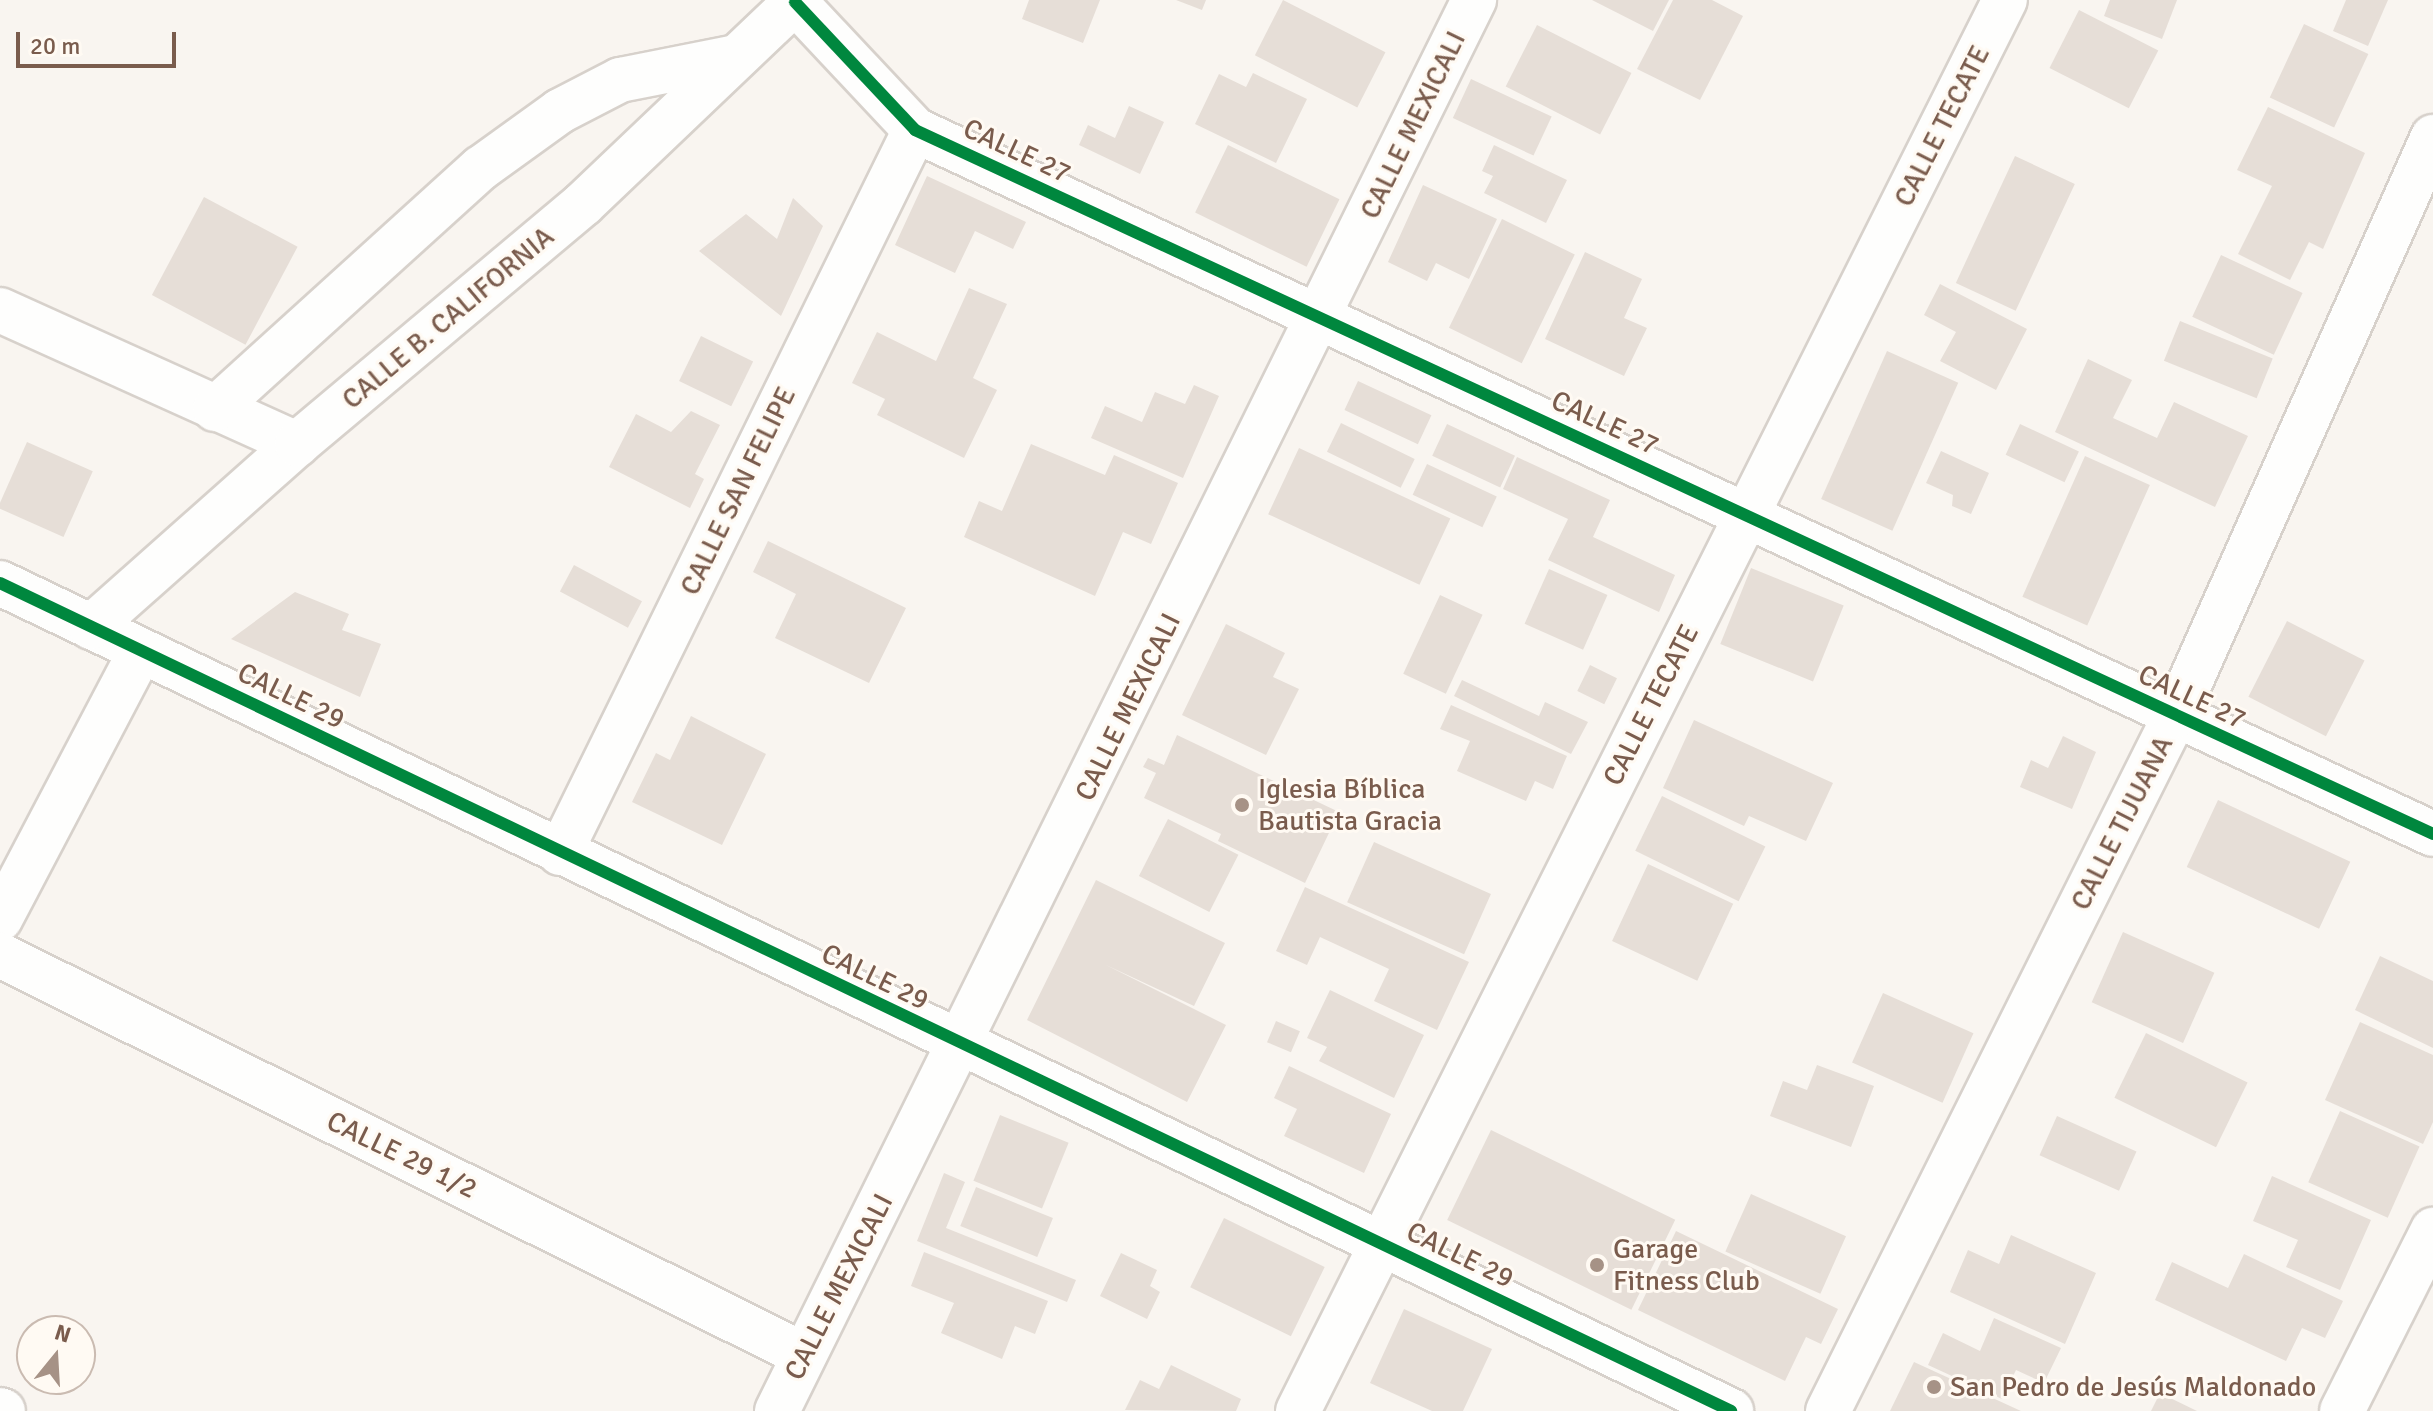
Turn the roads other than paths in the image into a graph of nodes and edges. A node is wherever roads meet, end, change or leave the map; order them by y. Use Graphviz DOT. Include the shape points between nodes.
graph roads {
  1 [pos="1474,0"];
  2 [pos="2005,0"];
  3 [pos="796,1"];
  4 [pos="731,58"];
  5 [pos="915,130"];
  6 [pos="2433,137"];
  7 [pos="0,310"];
  8 [pos="1320,318"];
  9 [pos="215,409"];
  10 [pos="297,444"];
  11 [pos="1747,514"];
  12 [pos="0,583"];
  13 [pos="91,627"];
  14 [pos="141,651"];
  15 [pos="2175,716"];
  16 [pos="2433,834"];
  17 [pos="560,853"];
  18 [pos="0,919"];
  19 [pos="0,955"];
  20 [pos="961,1045"];
  21 [pos="2433,1230"];
  22 [pos="1380,1243"];
  23 [pos="804,1355"];
  24 [pos="777,1411"];
  25 [pos="1298,1411"];
  26 [pos="1731,1411"];
  27 [pos="1828,1411"];
  28 [pos="2342,1411"];
  1 -- 8 [label="street, CALLE MEXICALI"];
  2 -- 11 [label="street, CALLE TECATE"];
  3 -- 4 [label="street, CALLE B. CALIFORNIA"];
  3 -- 5 [label="street, CALLE 27"];
  4 -- 9 [label="street" via="620,80 560,111 470,178"];
  4 -- 10 [label="street, CALLE B. CALIFORNIA" via="583,204"];
  5 -- 8 [label="street, CALLE 27"];
  5 -- 17 [label="street, CALLE SAN FELIPE"];
  6 -- 15 [label="street, CALLE TIJUANA"];
  7 -- 9 [label="street"];
  8 -- 11 [label="street, CALLE 27"];
  8 -- 20 [label="street, CALLE MEXICALI"];
  9 -- 10 [label="street"];
  10 -- 13 [label="street, CALLE B. CALIFORNIA"];
  11 -- 15 [label="street, CALLE 27"];
  11 -- 22 [label="street, CALLE TECATE"];
  12 -- 13 [label="street, CALLE 29"];
  13 -- 14 [label="street, CALLE 29"];
  14 -- 17 [label="street, CALLE 29"];
  14 -- 18 [label="street"];
  15 -- 16 [label="street, CALLE 27"];
  15 -- 27 [label="street, CALLE TIJUANA"];
  17 -- 20 [label="street, CALLE 29"];
  19 -- 23 [label="street, CALLE 29 1/2"];
  20 -- 22 [label="street, CALLE 29"];
  20 -- 23 [label="street, CALLE MEXICALI"];
  21 -- 28 [label="street"];
  22 -- 25 [label="street, CALLE TECATE"];
  22 -- 26 [label="street, CALLE 29"];
  23 -- 24 [label="street, CALLE MEXICALI"];
}
